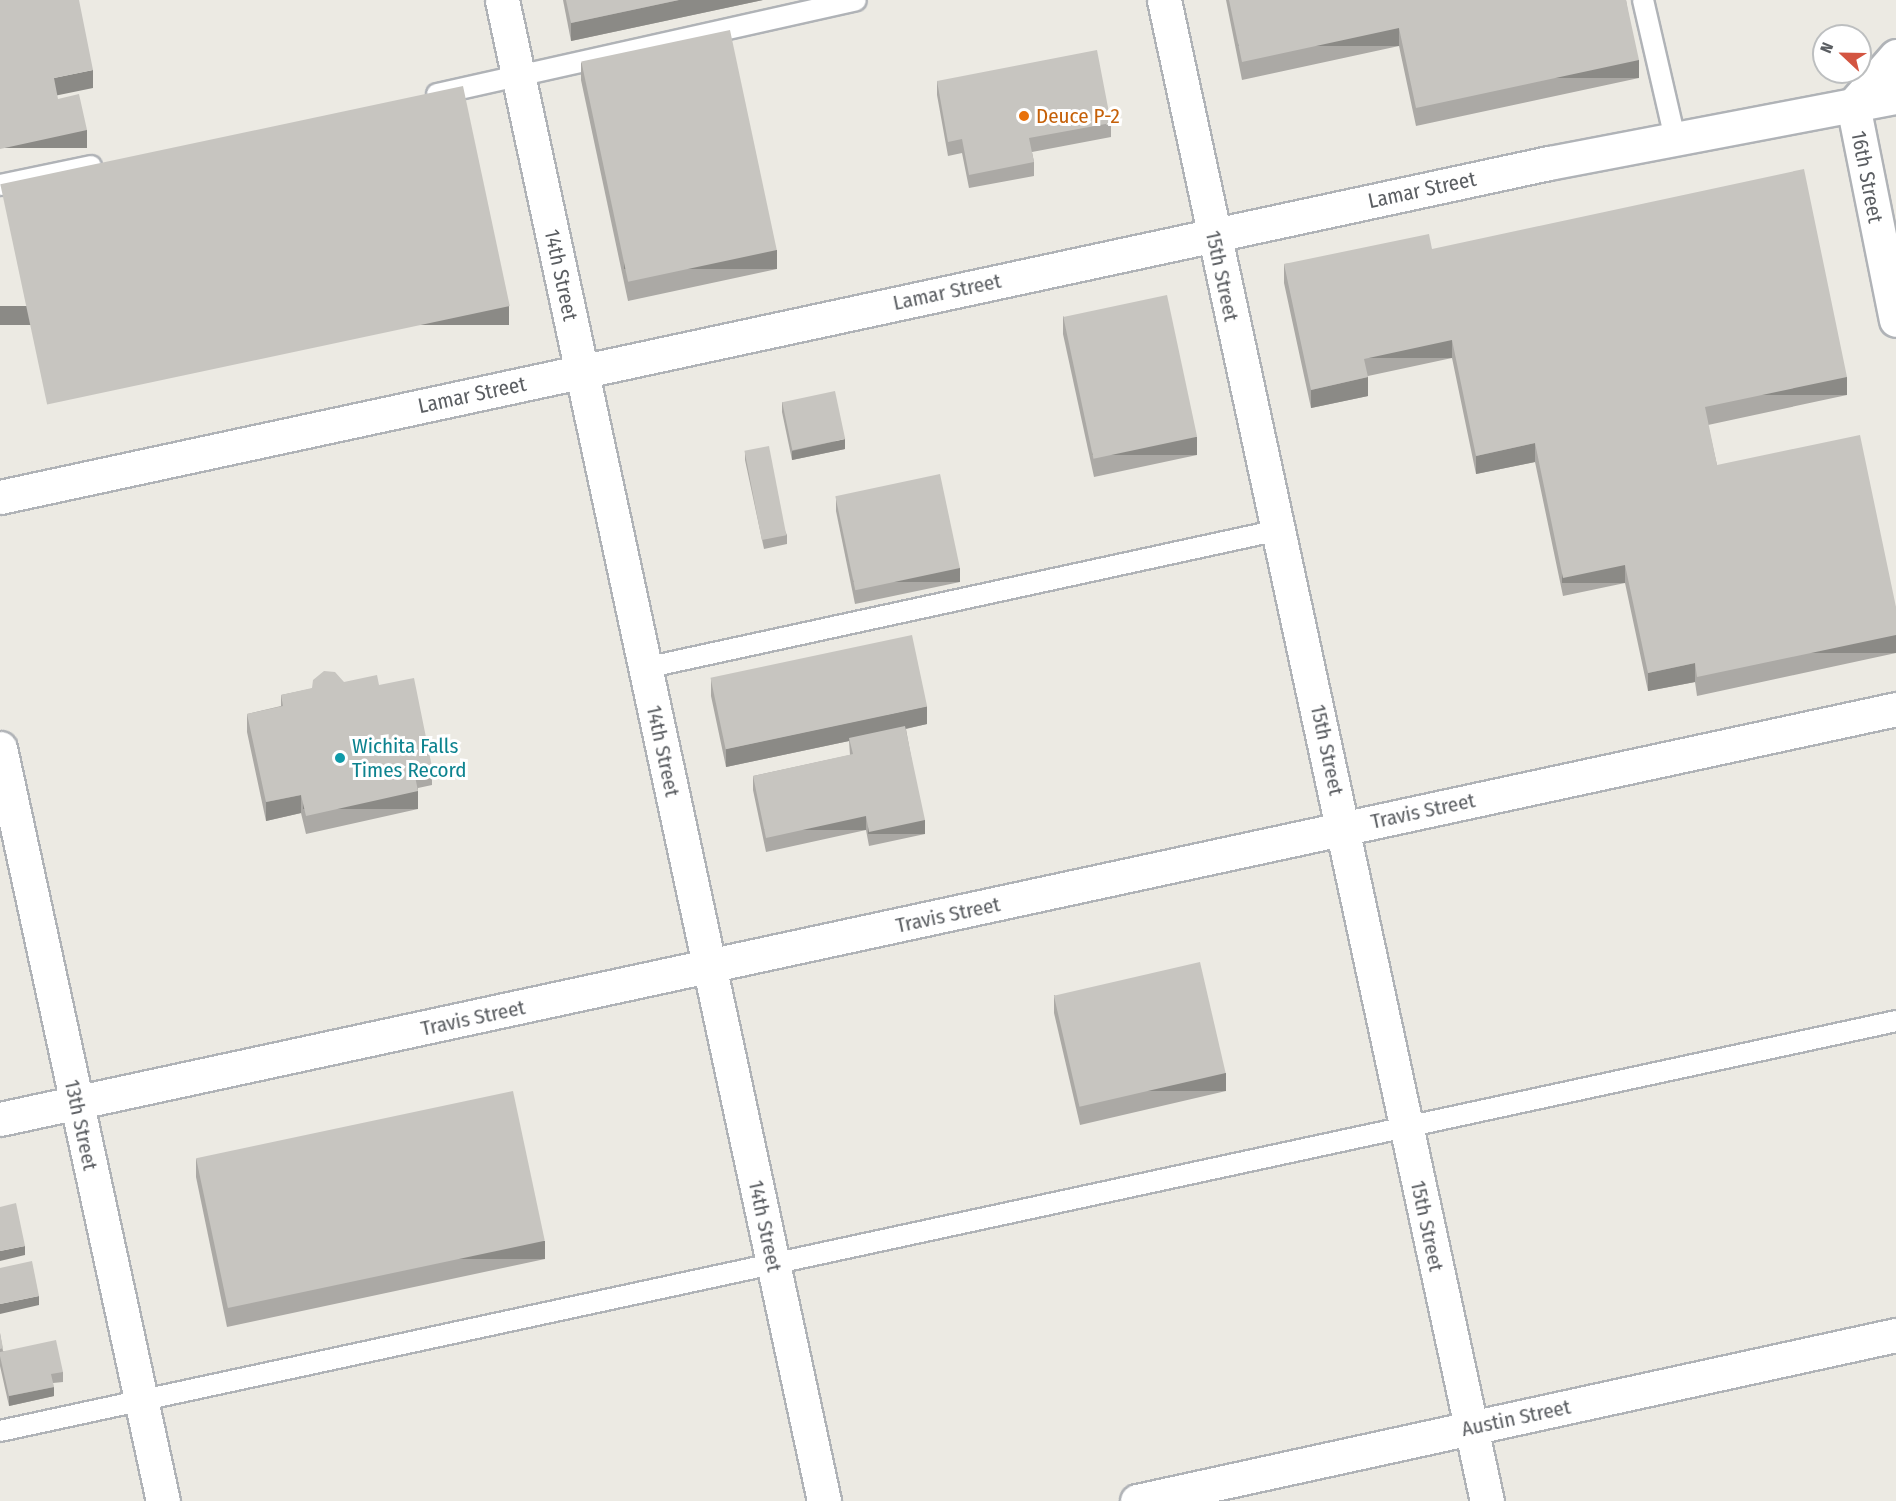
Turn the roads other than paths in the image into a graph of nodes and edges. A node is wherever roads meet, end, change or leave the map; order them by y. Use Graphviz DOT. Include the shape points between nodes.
graph roads {
  1 [pos="502,0"];
  2 [pos="856,0"];
  3 [pos="1164,0"];
  4 [pos="1643,0"];
  5 [pos="1896,56"];
  6 [pos="519,76"];
  7 [pos="1896,97"];
  8 [pos="416,98"];
  9 [pos="1853,105"];
  10 [pos="1676,139"];
  11 [pos="115,161"];
  12 [pos="0,185"];
  13 [pos="1213,234"];
  14 [pos="1896,320"];
  15 [pos="580,372"];
  16 [pos="0,497"];
  17 [pos="1279,530"];
  18 [pos="645,668"];
  19 [pos="1896,710"];
  20 [pos="0,748"];
  21 [pos="6,806"];
  22 [pos="1344,828"];
  23 [pos="710,968"];
  24 [pos="1896,1021"];
  25 [pos="76,1103"];
  26 [pos="0,1119"];
  27 [pos="1405,1127"];
  28 [pos="773,1264"];
  29 [pos="1896,1335"];
  30 [pos="141,1401"];
  31 [pos="1472,1428"];
  32 [pos="0,1431"];
  33 [pos="163,1501"];
  34 [pos="824,1501"];
  35 [pos="1137,1501"];
  36 [pos="1487,1501"];
  1 -- 6 [label="street, 14th Street"];
  2 -- 6 [label="lane"];
  3 -- 13 [label="street, 15th Street"];
  4 -- 10 [label="lane"];
  5 -- 9 [label="street"];
  6 -- 8 [label="lane"];
  6 -- 15 [label="street, 14th Street"];
  7 -- 9 [label="street, Lamar Street"];
  9 -- 10 [label="street, Lamar Street"];
  9 -- 14 [label="street, 16th Street"];
  10 -- 13 [label="street, Lamar Street"];
  11 -- 12 [label="lane"];
  13 -- 15 [label="street, Lamar Street"];
  13 -- 17 [label="street, 15th Street"];
  15 -- 16 [label="street, Lamar Street"];
  15 -- 18 [label="street, 14th Street"];
  17 -- 18 [label="lane"];
  17 -- 22 [label="street, 15th Street"];
  18 -- 23 [label="street, 14th Street"];
  19 -- 22 [label="street, Travis Street"];
  20 -- 21 [label="street, 13th Street"];
  21 -- 25 [label="street, 13th Street"];
  22 -- 23 [label="street, Travis Street"];
  22 -- 27 [label="street, 15th Street"];
  23 -- 25 [label="street, Travis Street"];
  23 -- 28 [label="street, 14th Street"];
  24 -- 27 [label="lane"];
  25 -- 26 [label="street, Travis Street"];
  25 -- 30 [label="street, 13th Street"];
  27 -- 28 [label="lane"];
  27 -- 31 [label="street, 15th Street"];
  28 -- 30 [label="lane"];
  28 -- 34 [label="street, 14th Street"];
  29 -- 31 [label="street, Austin Street"];
  30 -- 32 [label="lane"];
  30 -- 33 [label="street, 13th Street"];
  31 -- 35 [label="street, Austin Street"];
  31 -- 36 [label="street, 15th Street"];
}
